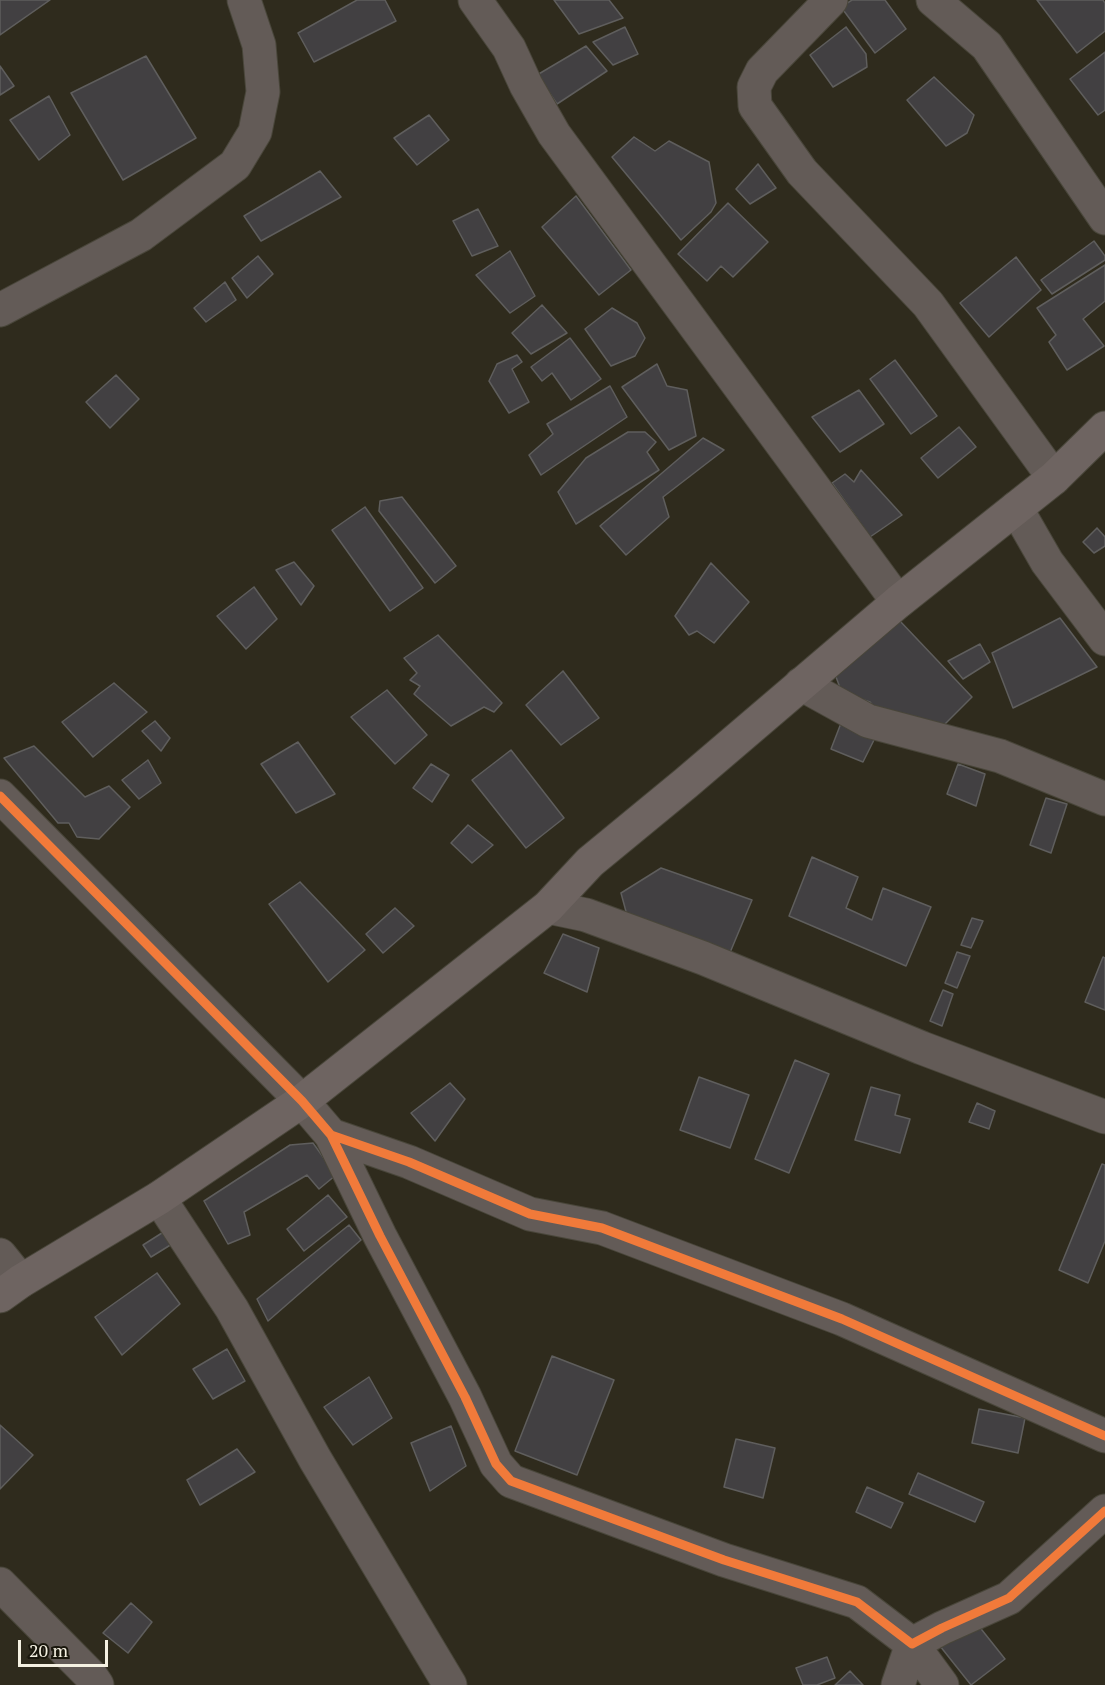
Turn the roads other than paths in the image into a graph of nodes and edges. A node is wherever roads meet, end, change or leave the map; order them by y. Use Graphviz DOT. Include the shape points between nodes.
graph roads {
  1 [pos="244,0"];
  2 [pos="475,0"];
  3 [pos="831,0"];
  4 [pos="933,0"];
  5 [pos="1105,218"];
  6 [pos="0,310"];
  7 [pos="1105,428"];
  8 [pos="1054,478"];
  9 [pos="1016,508"];
  10 [pos="898,602"];
  11 [pos="1105,639"];
  12 [pos="801,684"];
  13 [pos="0,796"];
  14 [pos="1105,799"];
  15 [pos="548,907"];
  16 [pos="302,1101"];
  17 [pos="1105,1117"];
  18 [pos="331,1135"];
  19 [pos="159,1198"];
  20 [pos="0,1255"];
  21 [pos="10,1288"];
  22 [pos="1105,1436"];
  23 [pos="1105,1511"];
  24 [pos="0,1584"];
  25 [pos="912,1644"];
  26 [pos="97,1685"];
  27 [pos="450,1685"];
  28 [pos="898,1685"];
  29 [pos="942,1685"];
  1 -- 6 [label="street" via="259,45 263,92 255,132 234,165 141,235"];
  2 -- 10 [label="street" via="509,48 554,134"];
  3 -- 8 [label="street" via="762,71 754,87 755,106 802,172 928,304"];
  4 -- 5 [label="street" via="987,46"];
  7 -- 8 [label="main road"];
  8 -- 9 [label="main road"];
  9 -- 10 [label="main road"];
  9 -- 11 [label="street" via="1047,562"];
  10 -- 12 [label="main road"];
  12 -- 14 [label="street" via="868,721 1000,756"];
  12 -- 15 [label="main road" via="590,862"];
  13 -- 16 [label="street"];
  15 -- 16 [label="main road"];
  15 -- 17 [label="street" via="586,915 703,958 922,1048"];
  16 -- 18 [label="street"];
  16 -- 19 [label="main road"];
  18 -- 22 [label="street" via="409,1162 530,1214 602,1228 842,1319"];
  18 -- 25 [label="street" via="496,1464 511,1481 724,1560 856,1602"];
  19 -- 21 [label="main road"];
  19 -- 27 [label="street" via="232,1309 315,1460"];
  20 -- 21 [label="street"];
  23 -- 25 [label="street" via="1009,1598"];
  24 -- 26 [label="street"];
  25 -- 28 [label="street"];
  25 -- 29 [label="street"];
}
